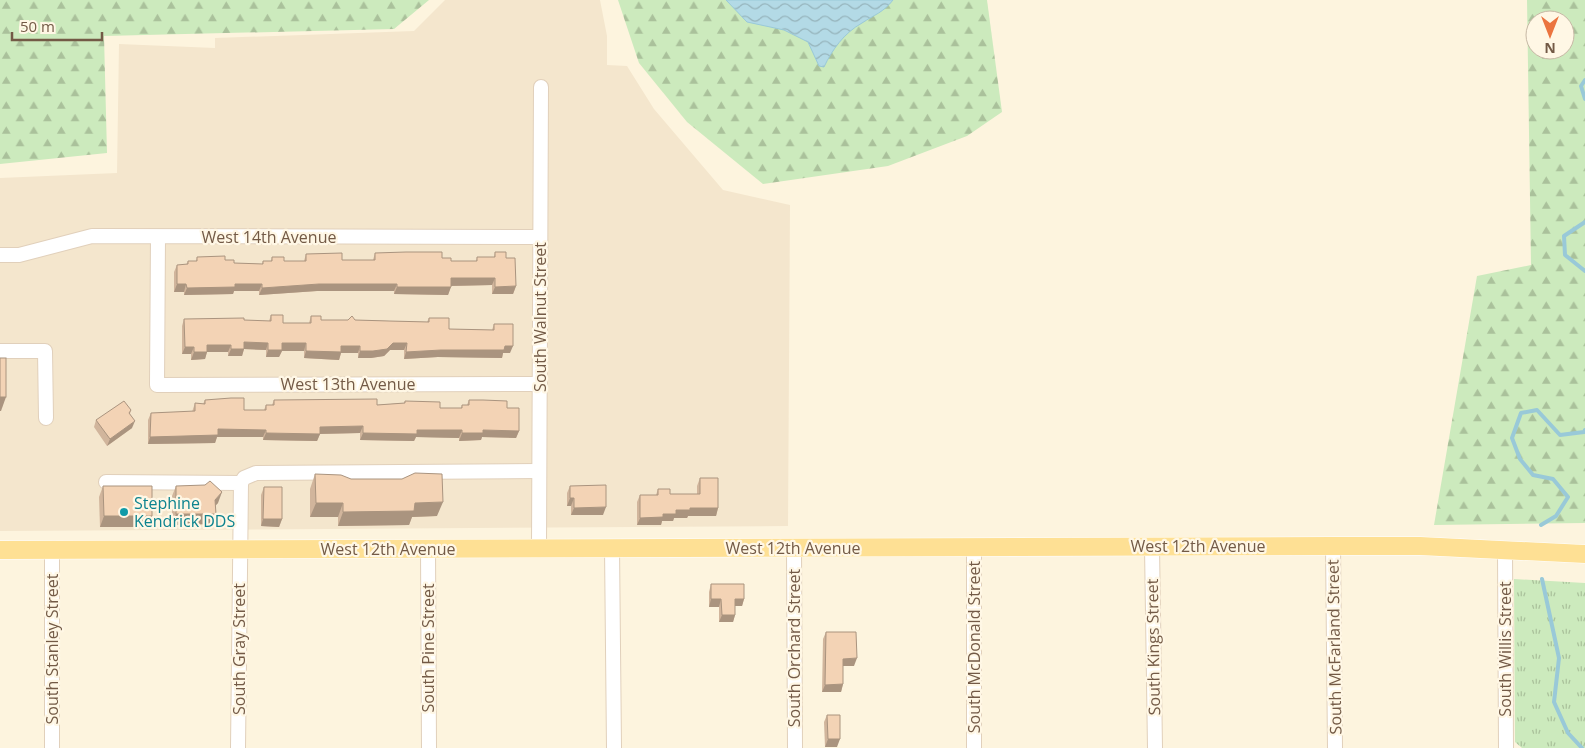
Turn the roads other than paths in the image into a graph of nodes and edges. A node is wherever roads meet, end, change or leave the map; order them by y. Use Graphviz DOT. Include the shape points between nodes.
graph roads {
  1 [pos="541,86"];
  2 [pos="158,237"];
  3 [pos="540,237"];
  4 [pos="0,255"];
  5 [pos="0,351"];
  6 [pos="540,384"];
  7 [pos="46,418"];
  8 [pos="538,472"];
  9 [pos="106,482"];
  10 [pos="241,483"];
  11 [pos="1152,546"];
  12 [pos="1333,546"];
  13 [pos="539,547"];
  14 [pos="612,547"];
  15 [pos="974,547"];
  16 [pos="428,548"];
  17 [pos="794,548"];
  18 [pos="0,550"];
  19 [pos="52,550"];
  20 [pos="239,550"];
  21 [pos="1505,550"];
  22 [pos="1585,554"];
  23 [pos="52,748"];
  24 [pos="238,748"];
  25 [pos="429,748"];
  26 [pos="614,748"];
  27 [pos="795,748"];
  28 [pos="974,748"];
  29 [pos="1155,748"];
  30 [pos="1336,748"];
  31 [pos="1506,748"];
  1 -- 3 [label="street, South Walnut Street"];
  2 -- 3 [label="street, West 14th Avenue"];
  2 -- 4 [label="street, West 14th Avenue" via="92,236 19,255"];
  2 -- 6 [label="street, West 13th Avenue" via="157,385"];
  3 -- 6 [label="street, South Walnut Street"];
  5 -- 7 [label="street" via="45,351"];
  6 -- 8 [label="street, South Walnut Street"];
  8 -- 10 [label="street" via="256,473"];
  8 -- 13 [label="street, South Walnut Street"];
  9 -- 10 [label="street"];
  10 -- 20 [label="street, South Gray Street"];
  11 -- 12 [label="main road, West 12th Avenue"];
  11 -- 15 [label="main road, West 12th Avenue"];
  11 -- 29 [label="street, South Kings Street"];
  12 -- 21 [label="main road, West 12th Avenue"];
  12 -- 30 [label="street, South McFarland Street"];
  13 -- 14 [label="main road, West 12th Avenue"];
  13 -- 16 [label="main road, West 12th Avenue"];
  14 -- 17 [label="main road, West 12th Avenue"];
  14 -- 26 [label="street"];
  15 -- 17 [label="main road, West 12th Avenue"];
  15 -- 28 [label="street, South McDonald Street"];
  16 -- 20 [label="main road, West 12th Avenue"];
  16 -- 25 [label="street, South Pine Street"];
  17 -- 27 [label="street, South Orchard Street"];
  18 -- 19 [label="main road, West 12th Avenue"];
  19 -- 20 [label="main road, West 12th Avenue"];
  19 -- 23 [label="street, South Stanley Street"];
  20 -- 24 [label="street, South Gray Street"];
  21 -- 22 [label="main road, West 12th Avenue"];
  21 -- 31 [label="street, South Willis Street"];
}
